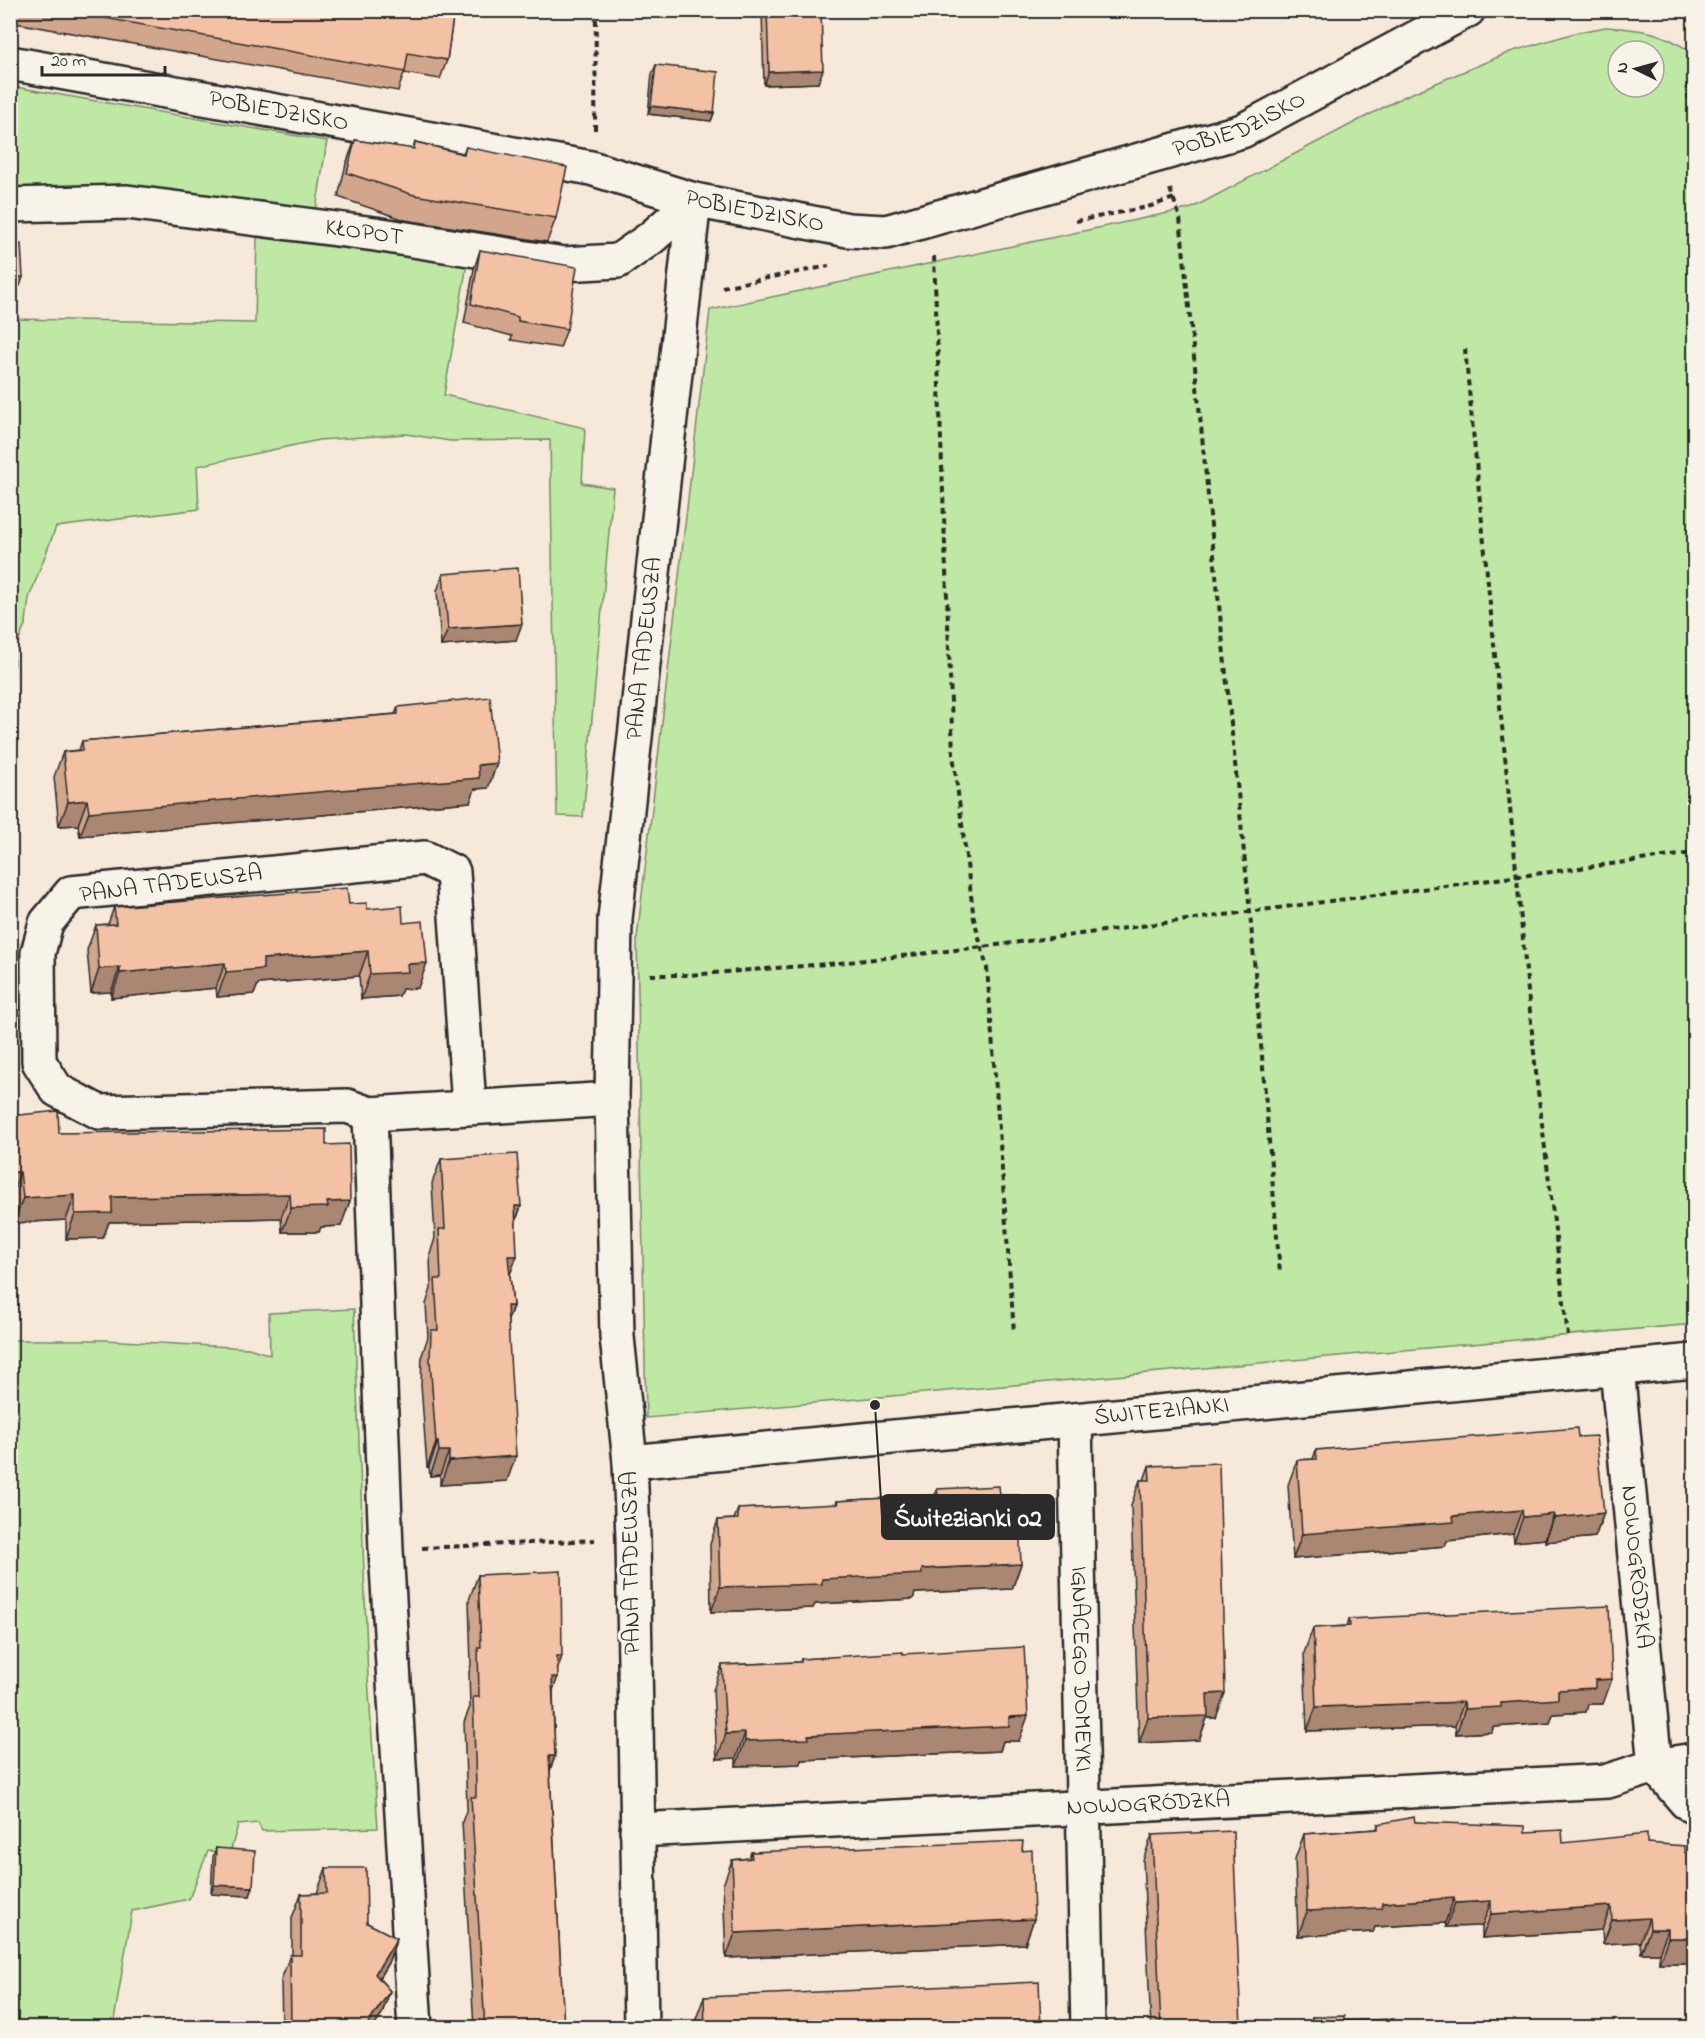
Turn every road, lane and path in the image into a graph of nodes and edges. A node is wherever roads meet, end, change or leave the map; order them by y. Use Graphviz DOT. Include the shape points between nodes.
graph roads {
  1 [pos="596,10"];
  2 [pos="1468,10"];
  3 [pos="10,63"];
  4 [pos="1687,83"];
  5 [pos="594,137"];
  6 [pos="1695,150"];
  7 [pos="694,200"];
  8 [pos="10,205"];
  9 [pos="1180,218"];
  10 [pos="936,267"];
  11 [pos="1465,349"];
  12 [pos="1695,853"];
  13 [pos="1518,876"];
  14 [pos="1250,912"];
  15 [pos="982,947"];
  16 [pos="643,975"];
  17 [pos="612,1099"];
  18 [pos="469,1106"];
  19 [pos="369,1114"];
  20 [pos="1280,1273"];
  21 [pos="1567,1328"];
  22 [pos="1014,1332"];
  23 [pos="1695,1361"];
  24 [pos="1617,1368"];
  25 [pos="1075,1420"];
  26 [pos="630,1462"];
  27 [pos="633,1538"];
  28 [pos="386,1550"];
  29 [pos="1695,1760"];
  30 [pos="1655,1766"];
  31 [pos="1695,1806"];
  32 [pos="1083,1809"];
  33 [pos="637,1830"];
  34 [pos="415,2028"];
  35 [pos="641,2028"];
  36 [pos="1088,2028"];
  1 -- 5 [label="path"];
  2 -- 7 [label="street, POBIEDZISKO" via="1242,131 886,232 848,230"];
  3 -- 7 [label="street, POBIEDZISKO" via="591,168"];
  4 -- 6 [label="path"];
  7 -- 8 [label="street, KŁOPOT" via="618,261 564,264 375,234 127,202"];
  7 -- 17 [label="street, PANA TADEUSZA" via="615,919"];
  9 -- 14 [label="path"];
  10 -- 15 [label="path" via="953,754 974,919"];
  11 -- 13 [label="path"];
  12 -- 13 [label="path"];
  13 -- 14 [label="path"];
  13 -- 21 [label="path"];
  14 -- 15 [label="path"];
  14 -- 20 [label="path"];
  15 -- 16 [label="path" via="816,965"];
  15 -- 22 [label="path" via="987,968"];
  17 -- 18 [label="street, PANA TADEUSZA"];
  17 -- 26 [label="street, PANA TADEUSZA" via="617,1337"];
  18 -- 19 [label="street, PANA TADEUSZA"];
  18 -- 19 [label="street, PANA TADEUSZA" via="453,872 425,858 71,893 46,923 38,953 39,1062 57,1090 99,1112 347,1106"];
  19 -- 28 [label="street"];
  23 -- 24 [label="street, ŚWITEZIANKI"];
  24 -- 25 [label="street, ŚWITEZIANKI"];
  24 -- 30 [label="street, NOWOGRÓDZKA"];
  25 -- 26 [label="street, ŚWITEZIANKI"];
  25 -- 32 [label="street, IGNACEGO DOMEYKI"];
  26 -- 27 [label="street, PANA TADEUSZA"];
  27 -- 28 [label="path"];
  27 -- 33 [label="street, PANA TADEUSZA"];
  28 -- 34 [label="street"];
  29 -- 30 [label="street, NOWOGRÓDZKA"];
  30 -- 31 [label="street" via="1686,1803"];
  30 -- 32 [label="street, NOWOGRÓDZKA" via="1608,1781"];
  32 -- 33 [label="street, NOWOGRÓDZKA"];
  32 -- 36 [label="street, IGNACEGO DOMEYKI"];
  33 -- 35 [label="street, PANA TADEUSZA"];
}
